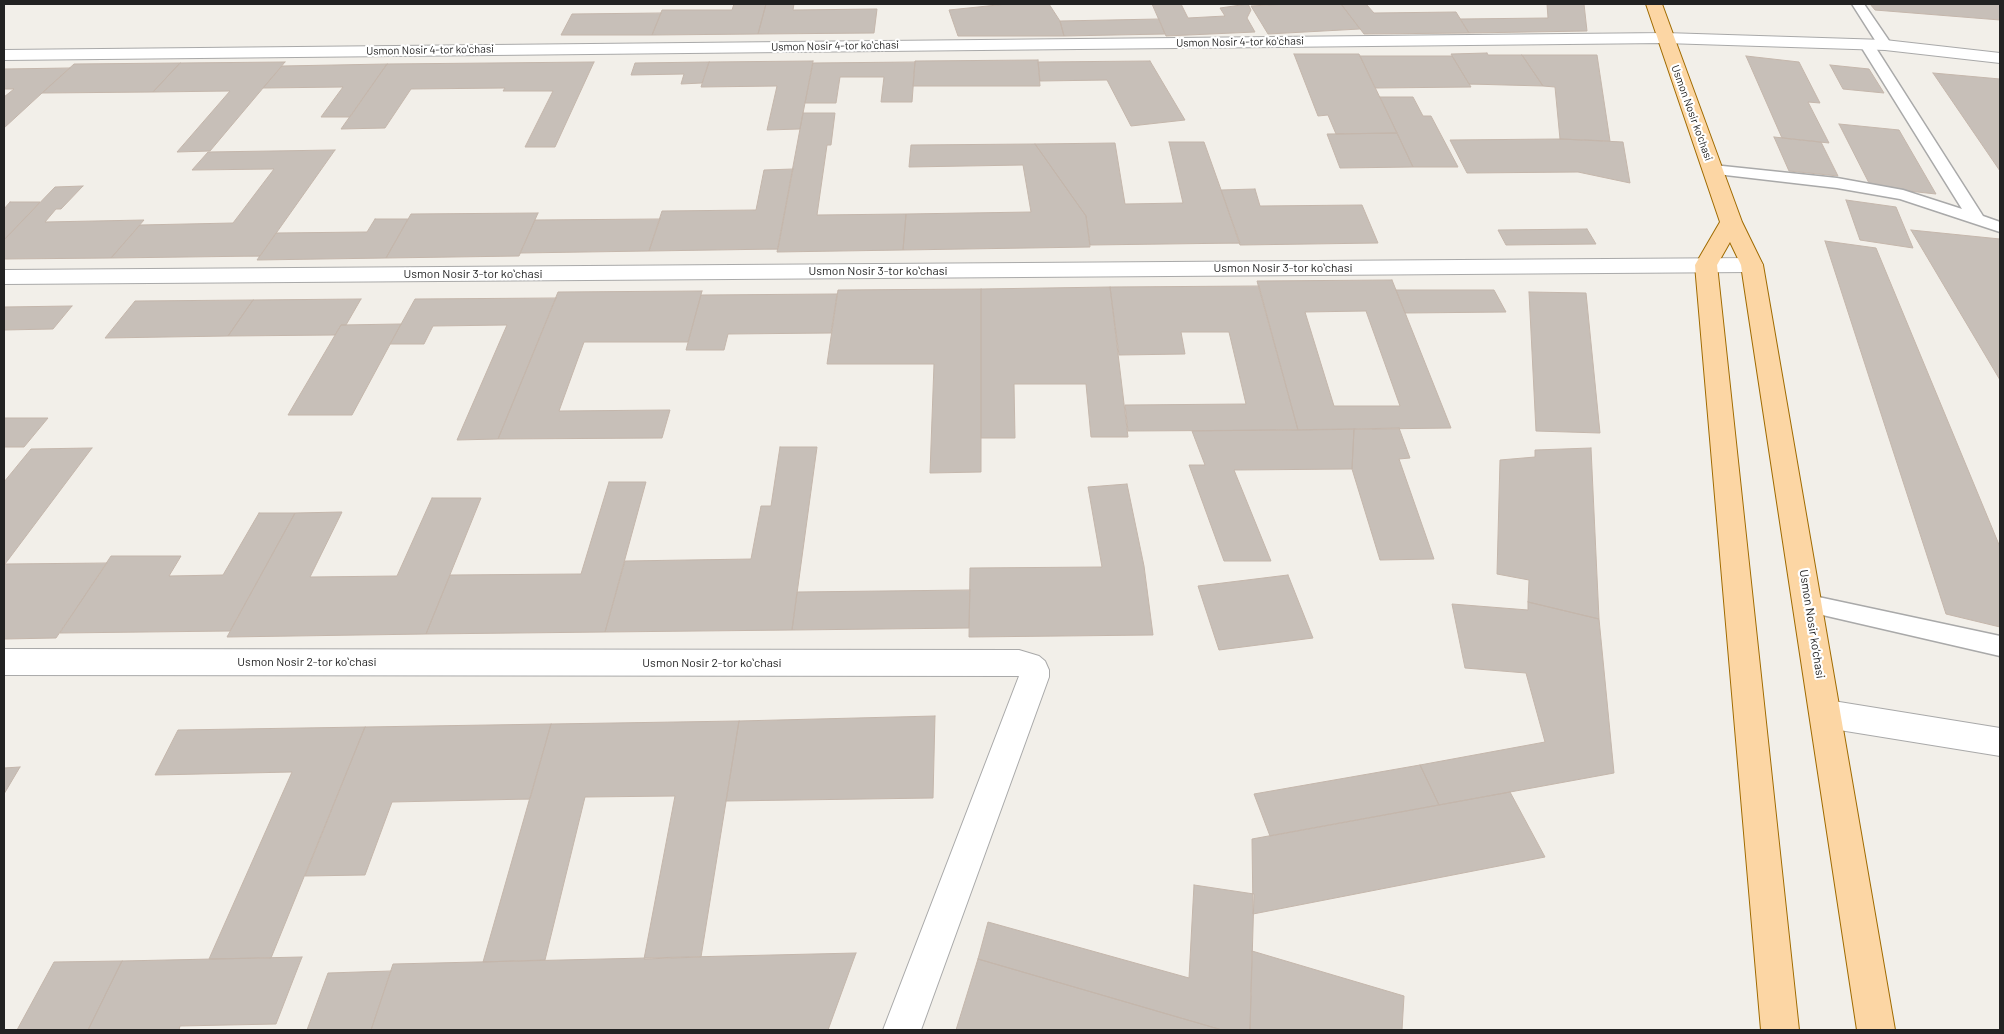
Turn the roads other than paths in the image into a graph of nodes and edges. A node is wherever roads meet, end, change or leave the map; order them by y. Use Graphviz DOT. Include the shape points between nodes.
graph roads {
  1 [pos="1654,4"];
  2 [pos="1858,4"];
  3 [pos="1665,38"];
  4 [pos="1868,45"];
  5 [pos="1885,45"];
  6 [pos="4,55"];
  7 [pos="2000,58"];
  8 [pos="1713,170"];
  9 [pos="1976,220"];
  10 [pos="1731,222"];
  11 [pos="2000,227"];
  12 [pos="1706,265"];
  13 [pos="1752,265"];
  14 [pos="4,277"];
  15 [pos="1809,604"];
  16 [pos="2000,646"];
  17 [pos="4,662"];
  18 [pos="1827,714"];
  19 [pos="2000,742"];
  20 [pos="902,1030"];
  21 [pos="1780,1030"];
  22 [pos="1876,1030"];
  1 -- 3 [label="main road, Usmon Nosir ko‘chasi"];
  2 -- 5 [label="lane"];
  3 -- 4 [label="street, Usmon Nosir 4-tor koʻchasi"];
  3 -- 6 [label="street, Usmon Nosir 4-tor koʻchasi"];
  3 -- 8 [label="main road, Usmon Nosir ko‘chasi"];
  4 -- 5 [label="street, Usmon Nosir 4-tor koʻchasi"];
  4 -- 9 [label="lane"];
  5 -- 7 [label="street, Usmon Nosir 4-tor koʻchasi"];
  8 -- 9 [label="lane" via="1837,183 1903,195"];
  8 -- 10 [label="main road, Usmon Nosir ko‘chasi"];
  9 -- 11 [label="lane"];
  10 -- 12 [label="main road"];
  10 -- 13 [label="main road, Usmon Nosir ko‘chasi"];
  12 -- 13 [label="street, Usmon Nosir 3-tor koʻchasi"];
  12 -- 14 [label="street, Usmon Nosir 3-tor koʻchasi"];
  12 -- 21 [label="main road"];
  13 -- 15 [label="main road, Usmon Nosir ko‘chasi"];
  15 -- 16 [label="lane"];
  15 -- 18 [label="main road, Usmon Nosir ko‘chasi"];
  17 -- 20 [label="street, Usmon Nosir 2-tor koʻchasi" via="1028,665 1034,670 1034,677"];
  18 -- 19 [label="street"];
  18 -- 22 [label="main road, Usmon Nosir ko‘chasi"];
}
